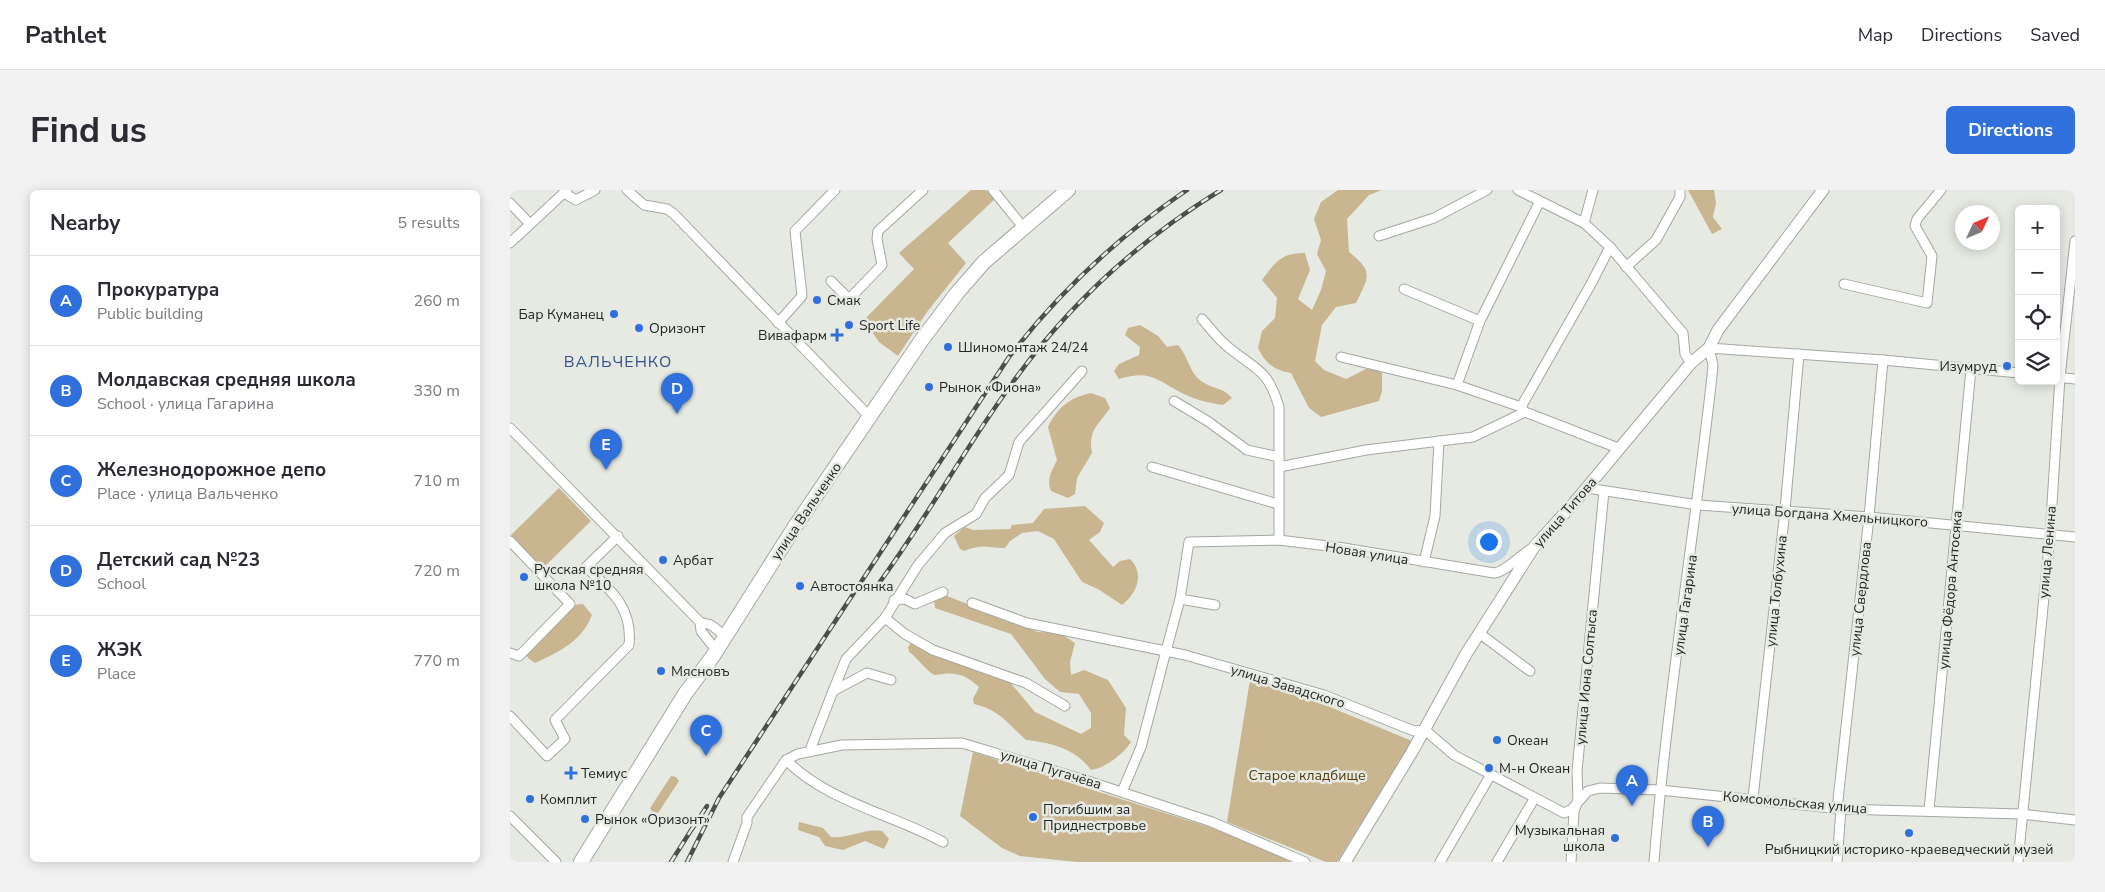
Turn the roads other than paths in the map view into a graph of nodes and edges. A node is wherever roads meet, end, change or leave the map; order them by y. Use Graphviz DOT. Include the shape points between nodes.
graph roads {
  1 [pos="595,190"];
  2 [pos="627,190"];
  3 [pos="835,190"];
  4 [pos="923,190"];
  5 [pos="992,190"];
  6 [pos="1068,190"];
  7 [pos="1487,190"];
  8 [pos="1518,190"];
  9 [pos="1593,190"];
  10 [pos="1680,190"];
  11 [pos="1823,190"];
  12 [pos="1940,190"];
  13 [pos="565,192"];
  14 [pos="1540,201"];
  15 [pos="510,203"];
  16 [pos="529,223"];
  17 [pos="1584,223"];
  18 [pos="1023,227"];
  19 [pos="1379,236"];
  20 [pos="2075,241"];
  21 [pos="510,243"];
  22 [pos="1610,246"];
  23 [pos="1626,267"];
  24 [pos="831,282"];
  25 [pos="1844,284"];
  26 [pos="1404,289"];
  27 [pos="1202,319"];
  28 [pos="1480,321"];
  29 [pos="778,323"];
  30 [pos="1709,348"];
  31 [pos="1799,354"];
  32 [pos="1341,357"];
  33 [pos="1883,360"];
  34 [pos="2060,361"];
  35 [pos="1691,363"];
  36 [pos="1971,369"];
  37 [pos="1082,371"];
  38 [pos="2015,373"];
  39 [pos="2060,377"];
  40 [pos="2075,378"];
  41 [pos="1457,385"];
  42 [pos="2058,385"];
  43 [pos="1174,401"];
  44 [pos="1523,409"];
  45 [pos="869,416"];
  46 [pos="510,428"];
  47 [pos="1439,441"];
  48 [pos="1618,448"];
  49 [pos="1279,462"];
  50 [pos="1152,467"];
  51 [pos="1586,488"];
  52 [pos="1604,491"];
  53 [pos="1278,504"];
  54 [pos="1698,505"];
  55 [pos="1785,510"];
  56 [pos="1869,517"];
  57 [pos="1956,525"];
  58 [pos="618,536"];
  59 [pos="2050,536"];
  60 [pos="2075,537"];
  61 [pos="1279,540"];
  62 [pos="510,541"];
  63 [pos="1534,547"];
  64 [pos="1424,562"];
  65 [pos="943,592"];
  66 [pos="1180,599"];
  67 [pos="894,600"];
  68 [pos="972,603"];
  69 [pos="1214,605"];
  70 [pos="884,618"];
  71 [pos="700,622"];
  72 [pos="1479,633"];
  73 [pos="725,636"];
  74 [pos="716,650"];
  75 [pos="1166,651"];
  76 [pos="510,653"];
  77 [pos="1530,670"];
  78 [pos="891,680"];
  79 [pos="833,691"];
  80 [pos="1065,706"];
  81 [pos="510,716"];
  82 [pos="1425,730"];
  83 [pos="810,750"];
  84 [pos="786,760"];
  85 [pos="1490,776"];
  86 [pos="1660,790"];
  87 [pos="1122,792"];
  88 [pos="1753,798"];
  89 [pos="1534,799"];
  90 [pos="1578,799"];
  91 [pos="1839,809"];
  92 [pos="1929,810"];
  93 [pos="1564,813"];
  94 [pos="2021,814"];
  95 [pos="2075,820"];
  96 [pos="512,821"];
  97 [pos="1572,822"];
  98 [pos="943,842"];
  99 [pos="556,862"];
  100 [pos="581,862"];
  101 [pos="733,862"];
  102 [pos="1305,862"];
  103 [pos="1345,862"];
  104 [pos="1440,862"];
  105 [pos="1497,862"];
  106 [pos="1571,862"];
  107 [pos="1654,862"];
  108 [pos="1837,862"];
  109 [pos="2018,862"];
  1 -- 13 [label="street" via="576,200"];
  2 -- 29 [label="street" via="644,205 667,209 674,214"];
  3 -- 29 [label="street" via="795,231 802,296"];
  4 -- 24 [label="street" via="878,231 882,265 849,299"];
  5 -- 18 [label="street"];
  6 -- 18 [label="main road, улица Вальченко"];
  7 -- 19 [label="street" via="1434,218"];
  8 -- 14 [label="street"];
  9 -- 17 [label="street"];
  10 -- 23 [label="street" via="1680,197 1656,240"];
  11 -- 30 [label="street, улица Титова" via="1718,330"];
  12 -- 25 [label="street" via="1915,226 1932,256 1927,303"];
  13 -- 16 [label="street"];
  14 -- 17 [label="street"];
  14 -- 28 [label="street"];
  15 -- 16 [label="street"];
  16 -- 21 [label="street"];
  17 -- 22 [label="street"];
  18 -- 45 [label="main road, улица Вальченко" via="984,262 957,293"];
  20 -- 34 [label="street, улица Ленина"];
  22 -- 23 [label="street"];
  22 -- 44 [label="street"];
  23 -- 35 [label="street" via="1683,333 1686,354"];
  26 -- 28 [label="street"];
  27 -- 49 [label="street" via="1227,347 1265,375 1273,387 1279,407"];
  28 -- 41 [label="street"];
  29 -- 45 [label="street"];
  30 -- 31 [label="street"];
  30 -- 35 [label="street, улица Титова"];
  30 -- 54 [label="street, улица Гагарина" via="1713,365"];
  31 -- 33 [label="street"];
  31 -- 55 [label="street, улица Толбухина"];
  32 -- 41 [label="street"];
  33 -- 36 [label="street"];
  33 -- 56 [label="street, улица Свердлова"];
  35 -- 48 [label="street, улица Титова"];
  36 -- 38 [label="street"];
  36 -- 57 [label="street, улица Фёдора Антосяка"];
  37 -- 67 [label="street" via="1019,442 1009,475 986,498 976,514 945,533"];
  39 -- 40 [label="street"];
  41 -- 44 [label="street"];
  42 -- 59 [label="street, улица Ленина"];
  43 -- 49 [label="street" via="1247,450"];
  44 -- 47 [label="street" via="1473,436"];
  44 -- 48 [label="street"];
  45 -- 73 [label="main road, улица Вальченко"];
  46 -- 58 [label="street"];
  47 -- 49 [label="street"];
  47 -- 64 [label="street" via="1435,516"];
  48 -- 51 [label="street, улица Титова"];
  49 -- 53 [label="street"];
  50 -- 53 [label="street"];
  51 -- 52 [label="street, улица Богдана Хмельницкого"];
  51 -- 63 [label="street, улица Титова"];
  52 -- 54 [label="street, улица Богдана Хмельницкого"];
  52 -- 90 [label="street, улица Иона Солтыса" via="1577,770"];
  53 -- 61 [label="street"];
  54 -- 55 [label="street, улица Богдана Хмельницкого"];
  54 -- 86 [label="street, улица Гагарина"];
  55 -- 56 [label="street, улица Богдана Хмельницкого"];
  55 -- 88 [label="street, улица Толбухина"];
  56 -- 57 [label="street, улица Богдана Хмельницкого"];
  56 -- 91 [label="street, улица Свердлова"];
  57 -- 59 [label="street, улица Богдана Хмельницкого"];
  57 -- 92 [label="street, улица Фёдора Антосяка"];
  58 -- 71 [label="street"];
  58 -- 81 [label="street" via="586,567 616,596 631,632 629,645 555,720 565,739 547,756"];
  59 -- 60 [label="street, улица Богдана Хмельницкого"];
  59 -- 94 [label="street, улица Ленина"];
  61 -- 64 [label="street, Новая улица"];
  61 -- 66 [label="street, Новая улица" via="1190,542"];
  62 -- 76 [label="street" via="570,604 519,656"];
  63 -- 64 [label="street, Новая улица" via="1521,554 1501,573"];
  63 -- 72 [label="street, улица Титова"];
  65 -- 67 [label="street" via="915,604 904,599"];
  66 -- 69 [label="street"];
  66 -- 75 [label="street"];
  67 -- 70 [label="street"];
  68 -- 75 [label="street, улица Завадского" via="1027,622"];
  70 -- 79 [label="street" via="846,659"];
  70 -- 80 [label="street" via="932,650 1026,682"];
  71 -- 73 [label="street" via="711,625"];
  71 -- 74 [label="street" via="700,631"];
  72 -- 77 [label="street"];
  72 -- 82 [label="street, улица Титова"];
  73 -- 74 [label="main road, улица Вальченко"];
  74 -- 100 [label="main road, улица Вальченко" via="685,694"];
  75 -- 82 [label="street, улица Завадского" via="1324,695 1414,731"];
  75 -- 87 [label="street" via="1141,747"];
  78 -- 79 [label="street" via="867,673"];
  79 -- 83 [label="street"];
  82 -- 85 [label="street" via="1454,755"];
  82 -- 103 [label="street, улица Титова"];
  83 -- 84 [label="street, улица Пугачёва"];
  83 -- 87 [label="street, улица Пугачёва" via="842,745 962,743"];
  84 -- 98 [label="street" via="820,786"];
  84 -- 101 [label="street" via="747,818"];
  85 -- 89 [label="street"];
  85 -- 104 [label="street"];
  86 -- 88 [label="street, Комсомольская улица"];
  86 -- 90 [label="street, Комсомольская улица" via="1600,788 1588,791"];
  86 -- 107 [label="street, улица Гагарина"];
  87 -- 102 [label="street, улица Пугачёва" via="1212,822"];
  88 -- 91 [label="street, Комсомольская улица"];
  89 -- 93 [label="street"];
  89 -- 105 [label="street"];
  90 -- 93 [label="street" via="1571,810"];
  90 -- 97 [label="street, улица Иона Солтыса"];
  91 -- 92 [label="street, Комсомольская улица"];
  91 -- 108 [label="street, улица Свердлова"];
  92 -- 94 [label="street, Комсомольская улица"];
  93 -- 97 [label="street"];
  94 -- 95 [label="street, Комсомольская улица"];
  94 -- 109 [label="street, улица Ленина"];
  96 -- 99 [label="street"];
  97 -- 106 [label="street, улица Иона Солтыса"];
}
